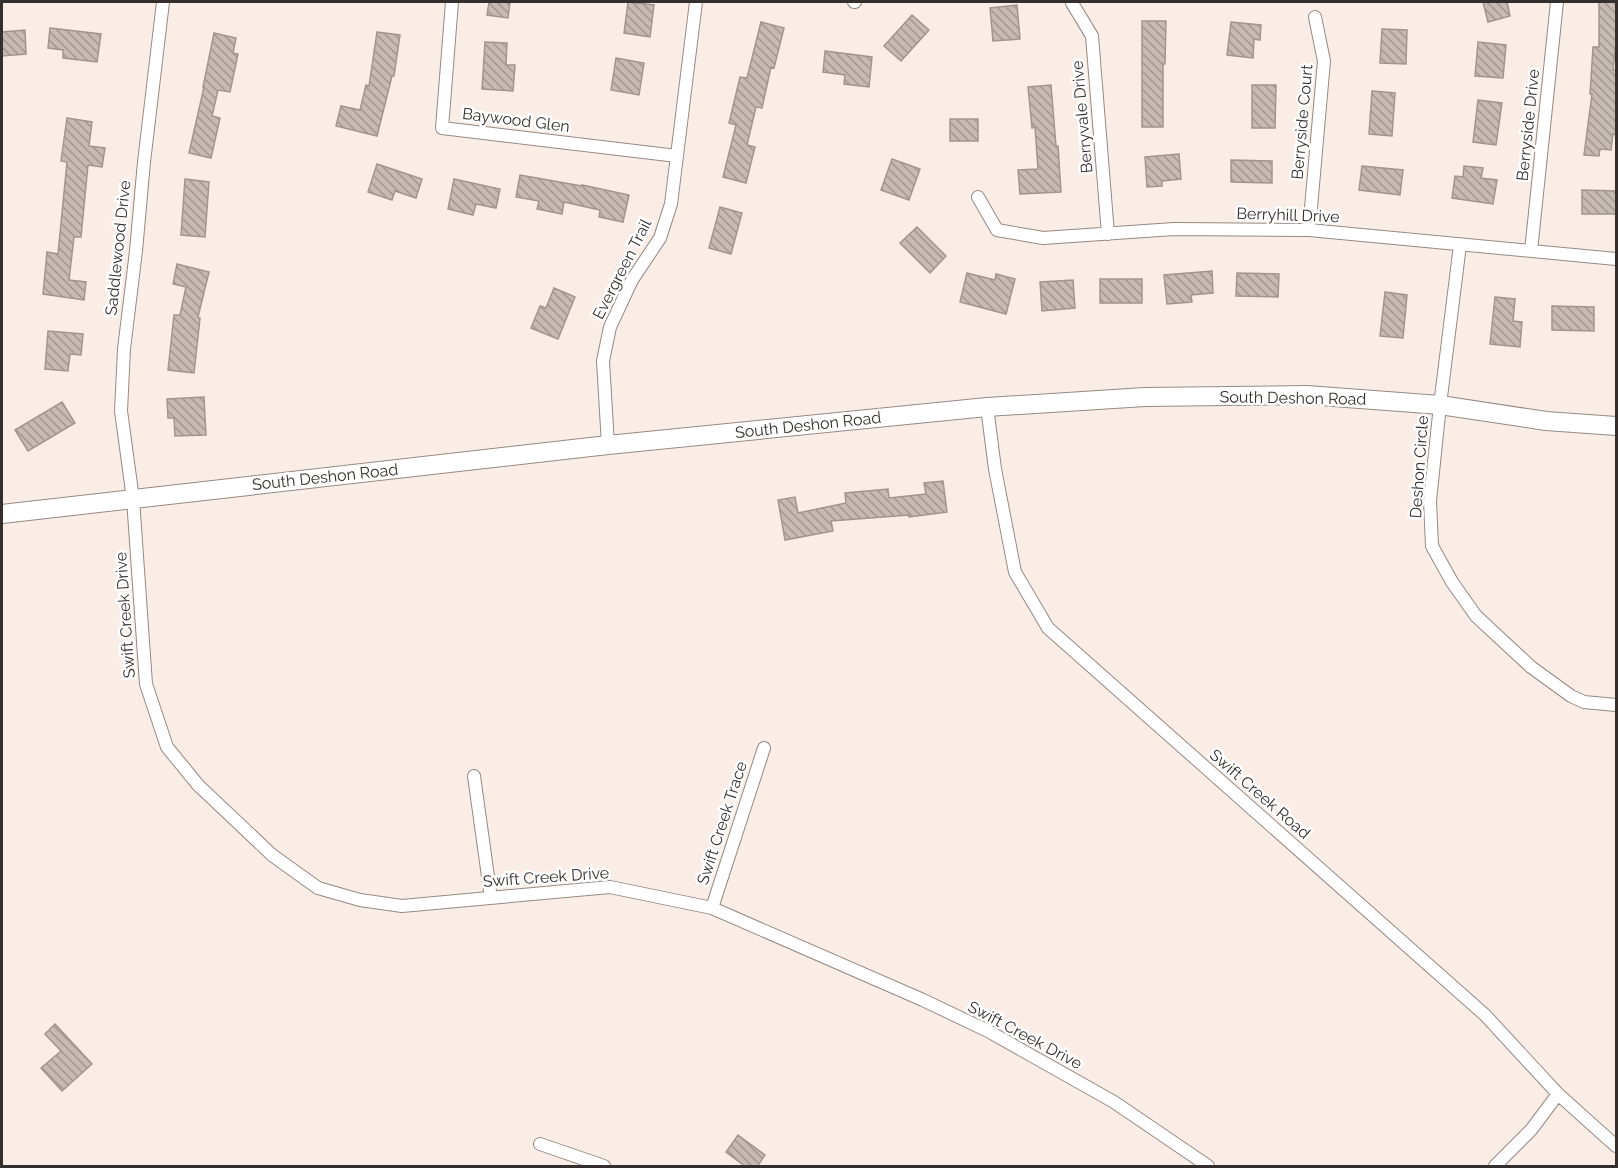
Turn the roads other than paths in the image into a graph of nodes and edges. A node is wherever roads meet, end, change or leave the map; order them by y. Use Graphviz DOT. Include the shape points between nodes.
graph roads {
  1 [pos="163,2"];
  2 [pos="452,2"];
  3 [pos="696,2"];
  4 [pos="1557,2"];
  5 [pos="1072,3"];
  6 [pos="1315,17"];
  7 [pos="676,156"];
  8 [pos="978,197"];
  9 [pos="1309,230"];
  10 [pos="1108,234"];
  11 [pos="1460,245"];
  12 [pos="1532,251"];
  13 [pos="1617,259"];
  14 [pos="1440,405"];
  15 [pos="987,407"];
  16 [pos="1617,426"];
  17 [pos="608,445"];
  18 [pos="133,499"];
  19 [pos="2,514"];
  20 [pos="1617,705"];
  21 [pos="764,748"];
  22 [pos="474,776"];
  23 [pos="490,898"];
  24 [pos="712,908"];
  25 [pos="1558,1094"];
  26 [pos="540,1144"];
  27 [pos="1617,1146"];
  28 [pos="604,1167"];
  29 [pos="1208,1167"];
  30 [pos="1495,1167"];
  1 -- 18 [label="street, Saddlewood Drive" via="124,349 121,411"];
  2 -- 7 [label="street, Baywood Glen" via="441,128"];
  3 -- 7 [label="street, Evergreen Trail"];
  4 -- 12 [label="street, Berryside Drive"];
  5 -- 10 [label="street, Berryvale Drive" via="1092,36"];
  6 -- 9 [label="street, Berryside Court" via="1324,61"];
  7 -- 17 [label="street, Evergreen Trail" via="670,204 660,238 632,280 610,327 603,361"];
  8 -- 10 [label="street, Berryhill Drive" via="997,230 1043,238"];
  9 -- 10 [label="street, Berryhill Drive" via="1174,229"];
  9 -- 11 [label="street, Berryhill Drive"];
  11 -- 12 [label="street, Berryhill Drive"];
  11 -- 14 [label="street, Deshon Circle"];
  12 -- 13 [label="street, Berryhill Drive"];
  14 -- 15 [label="street, South Deshon Road" via="1307,395 1145,397"];
  14 -- 16 [label="street, South Deshon Road" via="1546,421"];
  14 -- 20 [label="street, Deshon Circle" via="1430,501 1432,546 1452,582 1476,616 1531,668 1584,702"];
  15 -- 17 [label="street, South Deshon Road"];
  15 -- 25 [label="street, Swift Creek Road" via="1016,572 1048,628 1485,1014"];
  17 -- 18 [label="street, South Deshon Road"];
  18 -- 19 [label="street, South Deshon Road"];
  18 -- 23 [label="street, Swift Creek Drive" via="146,684 167,747 198,785 272,855 318,888 402,906"];
  21 -- 24 [label="street, Swift Creek Trace"];
  22 -- 23 [label="street"];
  23 -- 24 [label="street, Swift Creek Drive" via="610,887"];
  24 -- 29 [label="street, Swift Creek Drive" via="988,1031 1114,1102"];
  25 -- 27 [label="street, Swift Creek Road"];
  25 -- 30 [label="street" via="1531,1130"];
  26 -- 28 [label="street"];
}
